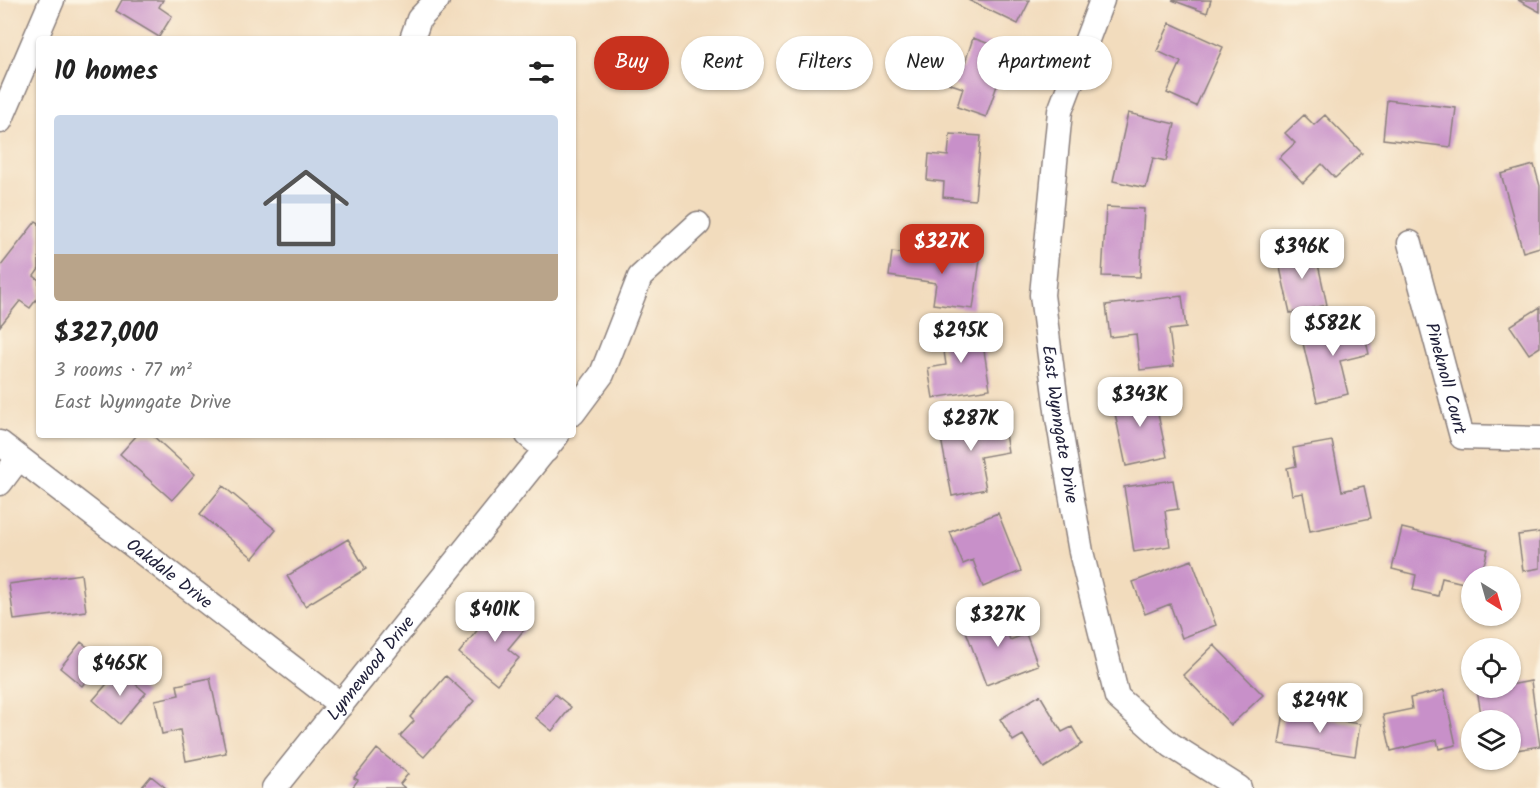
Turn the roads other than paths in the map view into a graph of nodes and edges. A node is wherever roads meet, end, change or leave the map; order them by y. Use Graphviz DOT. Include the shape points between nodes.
graph roads {
  1 [pos="52,0"];
  2 [pos="437,0"];
  3 [pos="1102,0"];
  4 [pos="37,36"];
  5 [pos="413,36"];
  6 [pos="36,37"];
  7 [pos="0,121"];
  8 [pos="698,224"];
  9 [pos="1410,243"];
  10 [pos="576,409"];
  11 [pos="1540,439"];
  12 [pos="544,440"];
  13 [pos="0,443"];
  14 [pos="18,459"];
  15 [pos="0,483"];
  16 [pos="340,705"];
  17 [pos="274,788"];
  18 [pos="1239,788"];
  1 -- 4 [label="street"];
  2 -- 5 [label="street" via="419,19"];
  3 -- 18 [label="street, East Wynngate Drive" via="1060,111 1042,294 1080,552 1116,697 1171,745"];
  6 -- 7 [label="street"];
  8 -- 10 [label="street" via="640,277 602,374"];
  9 -- 11 [label="street, Pineknoll Court" via="1462,437"];
  12 -- 16 [label="street, Lynnewood Drive"];
  13 -- 14 [label="street, Oakdale Drive"];
  14 -- 15 [label="street"];
  14 -- 16 [label="street, Oakdale Drive"];
  16 -- 17 [label="street, Lynnewood Drive"];
}
